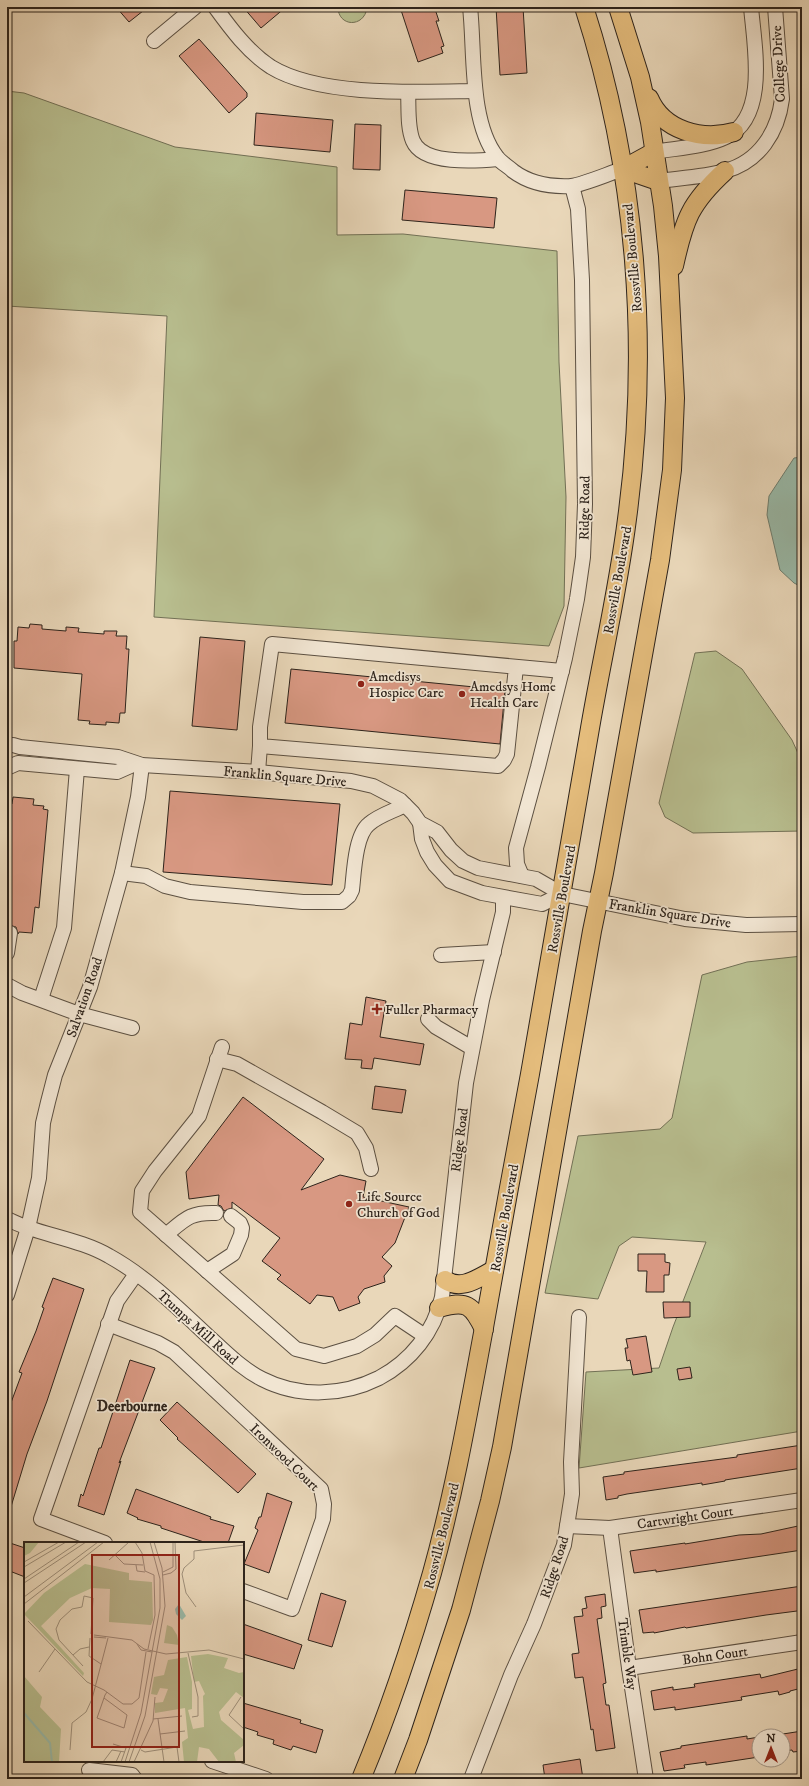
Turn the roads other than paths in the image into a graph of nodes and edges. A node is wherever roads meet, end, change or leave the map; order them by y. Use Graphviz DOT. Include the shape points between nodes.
graph roads {
  1 [pos="195,7"];
  2 [pos="215,7"];
  3 [pos="470,7"];
  4 [pos="584,7"];
  5 [pos="618,7"];
  6 [pos="751,7"];
  7 [pos="775,7"];
  8 [pos="154,41"];
  9 [pos="640,77"];
  10 [pos="475,91"];
  11 [pos="408,92"];
  12 [pos="734,132"];
  13 [pos="654,152"];
  14 [pos="498,159"];
  15 [pos="622,169"];
  16 [pos="725,171"];
  17 [pos="658,181"];
  18 [pos="572,186"];
  19 [pos="670,284"];
  20 [pos="516,667"];
  21 [pos="562,671"];
  22 [pos="10,740"];
  23 [pos="260,746"];
  24 [pos="139,765"];
  25 [pos="8,768"];
  26 [pos="77,769"];
  27 [pos="258,772"];
  28 [pos="405,805"];
  29 [pos="420,823"];
  30 [pos="122,873"];
  31 [pos="522,876"];
  32 [pos="562,894"];
  33 [pos="503,898"];
  34 [pos="598,901"];
  35 [pos="802,924"];
  36 [pos="10,933"];
  37 [pos="494,952"];
  38 [pos="7,953"];
  39 [pos="441,955"];
  40 [pos="7,985"];
  41 [pos="41,999"];
  42 [pos="79,1014"];
  43 [pos="428,1019"];
  44 [pos="132,1028"];
  45 [pos="472,1048"];
  46 [pos="371,1169"];
  47 [pos="216,1214"];
  48 [pos="230,1216"];
  49 [pos="7,1219"];
  50 [pos="28,1228"];
  51 [pos="166,1235"];
  52 [pos="494,1270"];
  53 [pos="207,1272"];
  54 [pos="136,1274"];
  55 [pos="444,1280"];
  56 [pos="7,1295"];
  57 [pos="439,1308"];
  58 [pos="579,1317"];
  59 [pos="108,1324"];
  60 [pos="484,1329"];
  61 [pos="425,1336"];
  62 [pos="395,1370"];
  63 [pos="802,1500"];
  64 [pos="567,1526"];
  65 [pos="610,1528"];
  66 [pos="102,1542"];
  67 [pos="244,1591"];
  68 [pos="802,1642"];
  69 [pos="629,1668"];
  70 [pos="215,1762"];
  71 [pos="89,1770"];
  72 [pos="135,1779"];
  73 [pos="266,1779"];
  74 [pos="361,1779"];
  75 [pos="402,1779"];
  76 [pos="471,1779"];
  77 [pos="646,1779"];
  1 -- 8 [label="street"];
  2 -- 11 [label="street" via="255,54 271,67 297,79 320,85"];
  3 -- 10 [label="street"];
  4 -- 15 [label="main road, Rossville Boulevard" via="606,83"];
  5 -- 9 [label="main road"];
  6 -- 12 [label="street, College Drive" via="756,91 746,119"];
  7 -- 16 [label="street, College Drive" via="782,85 780,113 776,126 760,151"];
  9 -- 12 [label="main road" via="656,111 672,124 687,132 706,135"];
  9 -- 13 [label="main road"];
  10 -- 11 [label="street"];
  10 -- 14 [label="street" via="484,133"];
  11 -- 14 [label="street" via="410,131 417,148 429,156 444,159"];
  12 -- 13 [label="street, College Drive" via="714,142"];
  13 -- 15 [label="main road"];
  13 -- 17 [label="main road"];
  14 -- 18 [label="street" via="530,180"];
  15 -- 17 [label="main road"];
  15 -- 18 [label="street"];
  15 -- 32 [label="main road, Rossville Boulevard" via="631,224 637,323 635,446 622,553"];
  16 -- 17 [label="street, College Drive"];
  16 -- 19 [label="main road" via="704,192 689,214 680,238"];
  17 -- 19 [label="main road"];
  18 -- 21 [label="street, Ridge Road" via="578,209 582,280 585,504 583,557"];
  19 -- 34 [label="main road" via="675,398 672,470 660,560"];
  20 -- 21 [label="street"];
  20 -- 23 [label="street" via="507,754 498,766"];
  20 -- 23 [label="street" via="272,644 260,727"];
  21 -- 31 [label="street, Ridge Road" via="516,848 517,864"];
  22 -- 24 [label="street, Franklin Square Drive" via="20,747 118,757"];
  22 -- 25 [label="street" via="13,760"];
  23 -- 27 [label="street"];
  24 -- 26 [label="street, Franklin Square Drive" via="117,772"];
  24 -- 27 [label="street, Franklin Square Drive"];
  24 -- 30 [label="street, Salvation Road" via="138,797"];
  25 -- 26 [label="street, Franklin Square Drive" via="18,763"];
  26 -- 41 [label="street" via="64,928"];
  27 -- 28 [label="street, Franklin Square Drive" via="351,781 387,792"];
  28 -- 29 [label="street, Franklin Square Drive"];
  28 -- 30 [label="street" via="378,818 364,830 359,841 352,890 342,902 303,902 190,892 165,886 146,876"];
  29 -- 31 [label="street, Franklin Square Drive" via="437,832 463,861 478,868"];
  29 -- 33 [label="street" via="426,852 450,881"];
  30 -- 42 [label="street, Salvation Road" via="90,987"];
  31 -- 32 [label="street, Franklin Square Drive" via="536,879"];
  32 -- 33 [label="street" via="542,904"];
  32 -- 34 [label="street, Franklin Square Drive"];
  32 -- 52 [label="main road, Rossville Boulevard"];
  33 -- 37 [label="street, Ridge Road" via="503,912"];
  34 -- 35 [label="street, Franklin Square Drive" via="717,923 768,926"];
  34 -- 75 [label="main road" via="495,1478 461,1610 418,1740"];
  36 -- 38 [label="street"];
  37 -- 39 [label="street"];
  37 -- 45 [label="street, Ridge Road"];
  40 -- 41 [label="street"];
  41 -- 42 [label="street"];
  42 -- 44 [label="street"];
  42 -- 50 [label="street, Salvation Road" via="55,1075 48,1102 43,1123 39,1178"];
  43 -- 45 [label="street" via="436,1027"];
  45 -- 55 [label="street, Ridge Road"];
  46 -- 51 [label="street" via="366,1148 357,1133 219,1053 199,1116 142,1191 140,1212"];
  47 -- 51 [label="street" via="192,1214"];
  48 -- 53 [label="street" via="240,1223 241,1235 233,1254"];
  49 -- 50 [label="street, Trumps Mill Road"];
  50 -- 54 [label="street, Trumps Mill Road" via="109,1256"];
  50 -- 56 [label="street, Salvation Road"];
  51 -- 53 [label="street"];
  52 -- 55 [label="main road" via="463,1285 451,1284"];
  52 -- 60 [label="main road, Rossville Boulevard"];
  53 -- 61 [label="street" via="296,1349 324,1356 357,1346 375,1335 395,1316"];
  54 -- 59 [label="street" via="117,1301"];
  54 -- 62 [label="street, Trumps Mill Road" via="152,1285 242,1366 262,1380 282,1388 306,1393 351,1389"];
  55 -- 57 [label="street, Ridge Road"];
  57 -- 60 [label="main road" via="454,1304 466,1305 475,1312"];
  57 -- 61 [label="street, Ridge Road"];
  58 -- 64 [label="street, Ridge Road" via="572,1494"];
  59 -- 66 [label="street" via="41,1519"];
  59 -- 67 [label="street, Ironwood Court" via="158,1343 174,1352 321,1489 323,1519 292,1609"];
  60 -- 74 [label="main road, Rossville Boulevard" via="457,1470 432,1571 390,1703"];
  61 -- 62 [label="street, Ridge Road"];
  63 -- 65 [label="street, Cartwright Court"];
  64 -- 65 [label="street, Cartwright Court"];
  64 -- 76 [label="street, Ridge Road" via="557,1565"];
  65 -- 69 [label="street, Trimble Way"];
  68 -- 69 [label="street, Bohn Court"];
  69 -- 77 [label="street, Trimble Way"];
  70 -- 73 [label="street"];
  71 -- 72 [label="street" via="132,1775"];
}
